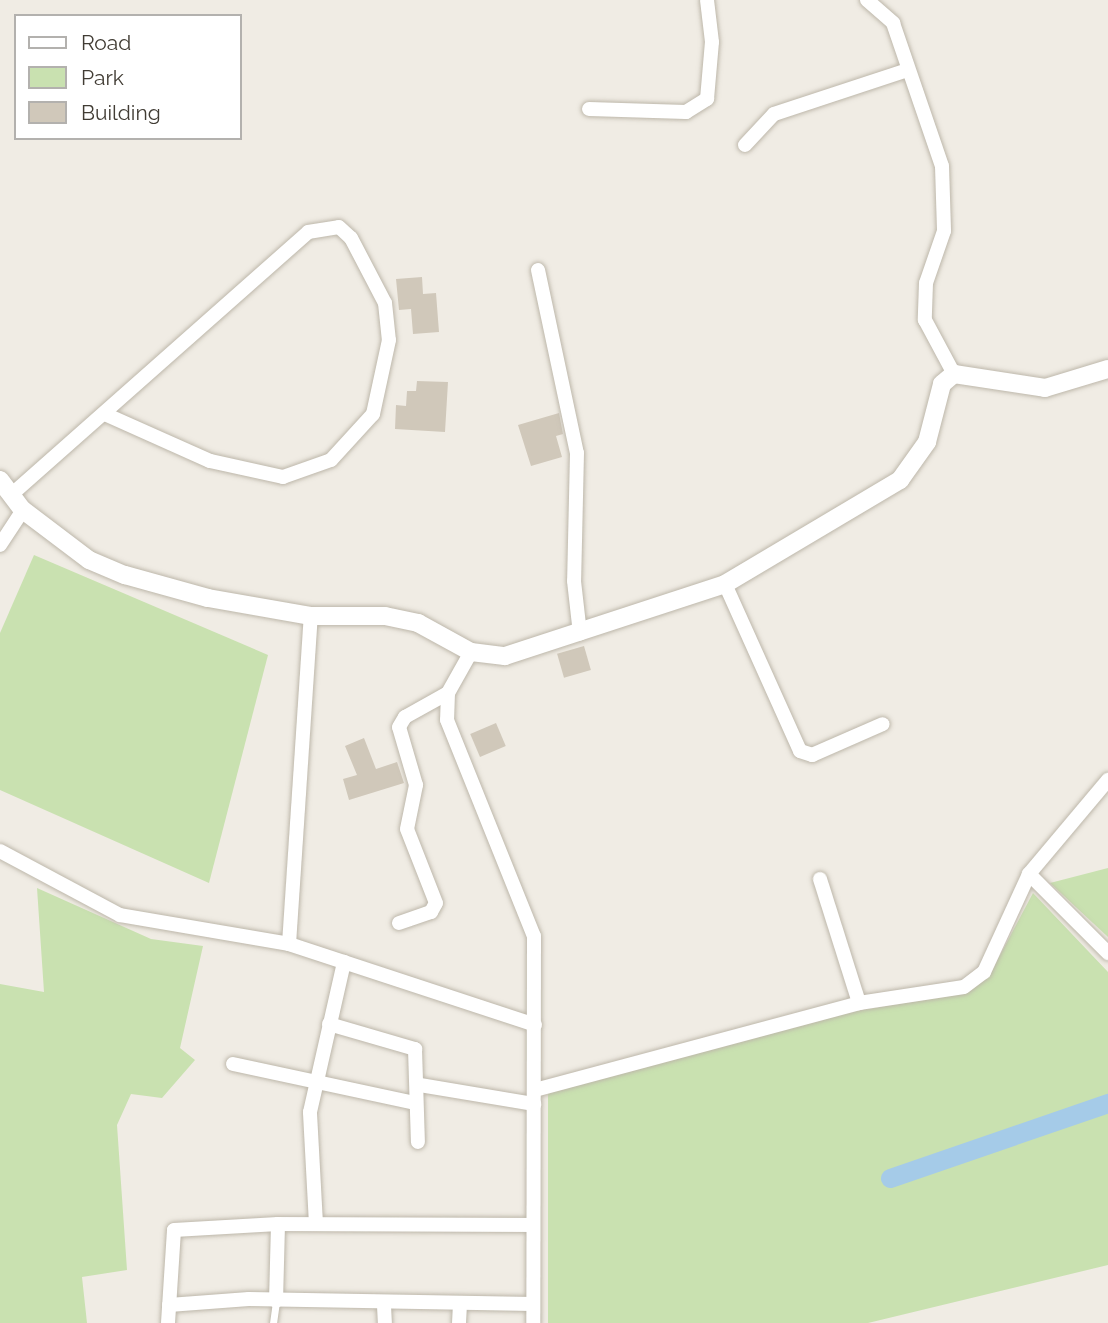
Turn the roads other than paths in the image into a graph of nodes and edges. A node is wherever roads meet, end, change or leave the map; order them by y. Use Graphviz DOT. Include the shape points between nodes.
graph roads {
  1 [pos="707,0"];
  2 [pos="867,0"];
  3 [pos="908,70"];
  4 [pos="589,109"];
  5 [pos="745,145"];
  6 [pos="538,270"];
  7 [pos="1108,369"];
  8 [pos="954,374"];
  9 [pos="105,414"];
  10 [pos="0,480"];
  11 [pos="11,495"];
  12 [pos="23,510"];
  13 [pos="0,545"];
  14 [pos="725,584"];
  15 [pos="311,616"];
  16 [pos="580,634"];
  17 [pos="471,652"];
  18 [pos="448,693"];
  19 [pos="883,724"];
  20 [pos="1108,780"];
  21 [pos="0,851"];
  22 [pos="1029,874"];
  23 [pos="820,879"];
  24 [pos="399,923"];
  25 [pos="289,944"];
  26 [pos="1108,953"];
  27 [pos="344,962"];
  28 [pos="859,1003"];
  29 [pos="329,1024"];
  30 [pos="535,1025"];
  31 [pos="233,1064"];
  32 [pos="316,1081"];
  33 [pos="420,1085"];
  34 [pos="534,1097"];
  35 [pos="415,1103"];
  36 [pos="418,1142"];
  37 [pos="278,1224"];
  38 [pos="316,1224"];
  39 [pos="532,1224"];
  40 [pos="276,1301"];
  41 [pos="460,1303"];
  42 [pos="533,1304"];
  43 [pos="169,1305"];
  44 [pos="384,1306"];
  45 [pos="168,1323"];
  46 [pos="274,1323"];
  47 [pos="385,1323"];
  48 [pos="459,1323"];
  49 [pos="533,1323"];
  1 -- 4 [label="street" via="712,42 707,99 686,112"];
  2 -- 3 [label="street" via="893,23"];
  3 -- 5 [label="street" via="774,114"];
  3 -- 8 [label="street" via="942,166 944,231 926,283 925,320"];
  6 -- 16 [label="street" via="578,453 574,581"];
  7 -- 8 [label="street" via="1045,388"];
  8 -- 14 [label="street" via="942,384 927,443 900,480"];
  9 -- 9 [label="street" via="307,232 339,227 351,238 385,303 389,340 373,414 331,460 283,477 210,461"];
  9 -- 11 [label="street"];
  10 -- 11 [label="street"];
  11 -- 12 [label="street"];
  12 -- 13 [label="street"];
  12 -- 15 [label="street" via="89,560 125,575 208,598"];
  14 -- 16 [label="street"];
  14 -- 19 [label="street" via="800,751 812,755"];
  15 -- 17 [label="street" via="385,616 418,623"];
  15 -- 25 [label="street"];
  16 -- 17 [label="street" via="505,656"];
  17 -- 18 [label="street"];
  18 -- 24 [label="street" via="405,717 400,727 416,785 407,829 436,903 432,912"];
  18 -- 30 [label="street" via="447,720 534,936"];
  20 -- 22 [label="street"];
  21 -- 25 [label="street" via="120,915"];
  22 -- 26 [label="street"];
  22 -- 28 [label="street" via="984,972 974,980 964,987"];
  23 -- 28 [label="street"];
  25 -- 27 [label="street"];
  27 -- 29 [label="street"];
  27 -- 30 [label="street"];
  28 -- 34 [label="street"];
  29 -- 32 [label="street"];
  29 -- 33 [label="street" via="415,1049"];
  30 -- 34 [label="street"];
  31 -- 32 [label="street"];
  32 -- 35 [label="street"];
  32 -- 38 [label="street" via="310,1112"];
  33 -- 34 [label="street"];
  33 -- 35 [label="street"];
  34 -- 39 [label="street"];
  35 -- 36 [label="street"];
  37 -- 38 [label="street"];
  37 -- 40 [label="street"];
  37 -- 43 [label="street" via="174,1230"];
  38 -- 39 [label="street"];
  39 -- 42 [label="street"];
  40 -- 43 [label="street"];
  40 -- 44 [label="street"];
  40 -- 46 [label="lane"];
  41 -- 42 [label="street"];
  41 -- 44 [label="street"];
  41 -- 48 [label="street"];
  42 -- 49 [label="street"];
  43 -- 45 [label="street"];
  44 -- 47 [label="street"];
}
